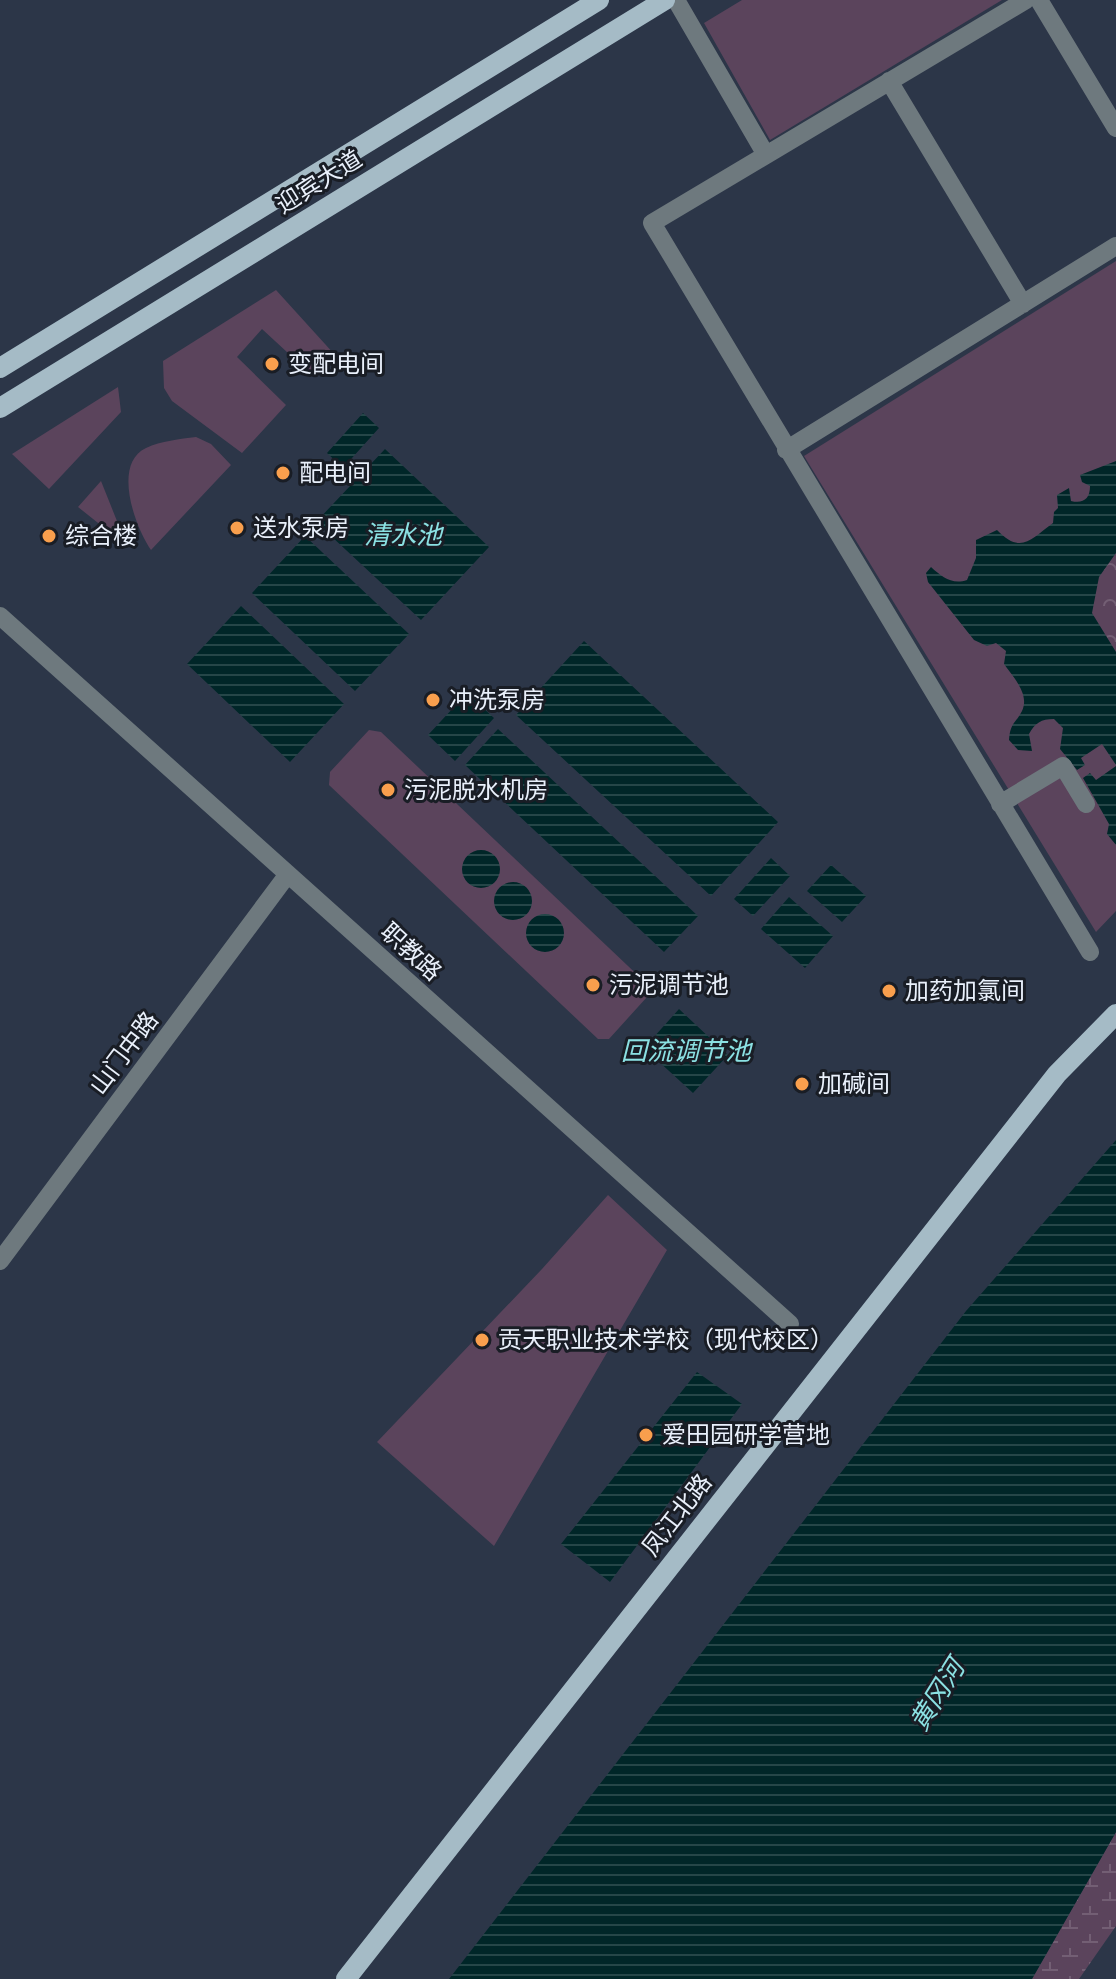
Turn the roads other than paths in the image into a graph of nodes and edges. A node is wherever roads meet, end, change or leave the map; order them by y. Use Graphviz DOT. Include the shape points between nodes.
graph roads {
  1 [pos="665,0"];
  2 [pos="676,0"];
  3 [pos="1026,0"];
  4 [pos="1039,0"];
  5 [pos="595,3"];
  6 [pos="607,35"];
  7 [pos="889,81"];
  8 [pos="1116,128"];
  9 [pos="766,155"];
  10 [pos="1116,246"];
  11 [pos="1023,304"];
  12 [pos="0,368"];
  13 [pos="0,408"];
  14 [pos="786,450"];
  15 [pos="0,616"];
  16 [pos="1000,804"];
  17 [pos="1086,804"];
  18 [pos="288,874"];
  19 [pos="1090,952"];
  20 [pos="1116,1014"];
  21 [pos="0,1261"];
  22 [pos="790,1324"];
  23 [pos="346,1979"];
  1 -- 6 [label="main road, 迎宾大道"];
  2 -- 9 [label="street"];
  3 -- 7 [label="street"];
  4 -- 8 [label="street"];
  5 -- 6 [label="main road"];
  5 -- 12 [label="main road, 迎宾大道"];
  6 -- 13 [label="main road, 迎宾大道"];
  7 -- 9 [label="street"];
  7 -- 11 [label="street"];
  9 -- 14 [label="street" via="652,223"];
  10 -- 11 [label="street"];
  11 -- 14 [label="street"];
  14 -- 16 [label="street"];
  15 -- 18 [label="street, 职教路"];
  16 -- 17 [label="street" via="1063,766"];
  16 -- 19 [label="street"];
  18 -- 21 [label="street, 山门中路"];
  18 -- 22 [label="street, 职教路"];
  20 -- 23 [label="main road, 凤江北路" via="1057,1074"];
}
